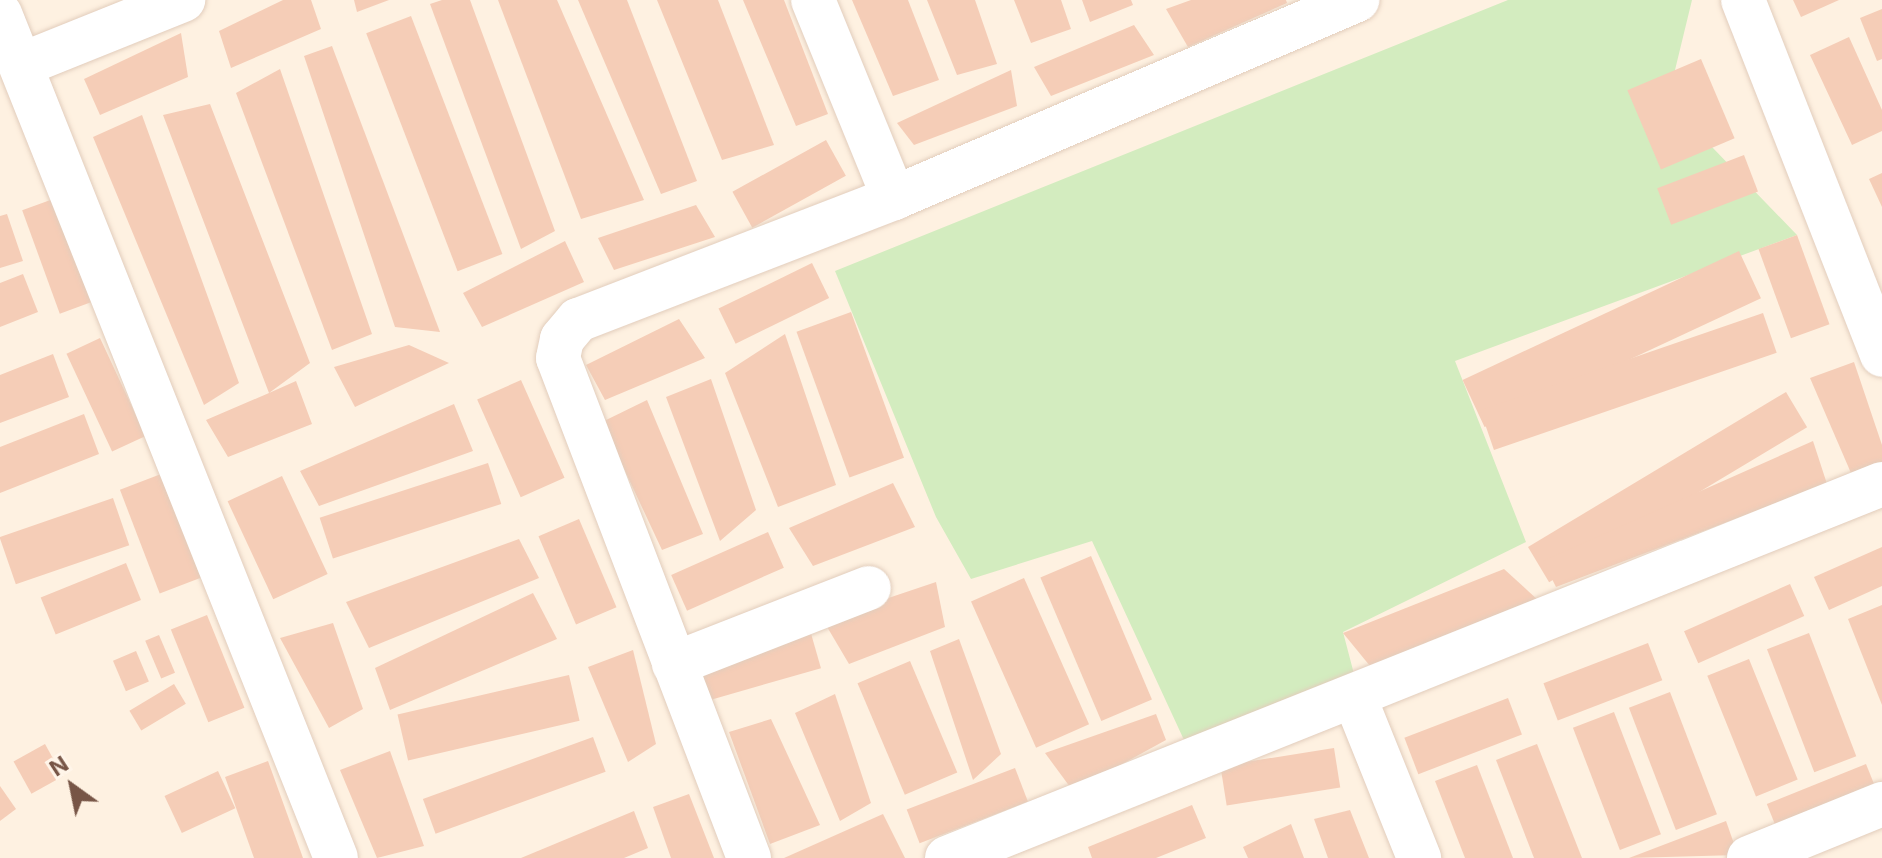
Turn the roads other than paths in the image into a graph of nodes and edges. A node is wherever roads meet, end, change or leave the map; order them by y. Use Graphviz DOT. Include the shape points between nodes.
graph roads {
  1 [pos="183,0"];
  2 [pos="813,0"];
  3 [pos="1357,0"];
  4 [pos="1715,0"];
  5 [pos="1743,0"];
  6 [pos="0,14"];
  7 [pos="21,65"];
  8 [pos="1781,94"];
  9 [pos="894,198"];
  10 [pos="1867,274"];
  11 [pos="1882,355"];
  12 [pos="1882,484"];
  13 [pos="869,588"];
  14 [pos="674,664"];
  15 [pos="1354,696"];
  16 [pos="1882,804"];
  17 [pos="336,858"];
  18 [pos="749,858"];
  19 [pos="947,858"];
  20 [pos="1419,858"];
  21 [pos="1749,858"];
  1 -- 7 [label="street"];
  2 -- 9 [label="street"];
  3 -- 9 [label="street"];
  4 -- 8 [label="street" via="1728,45 1747,79"];
  5 -- 8 [label="street"];
  6 -- 7 [label="street"];
  7 -- 17 [label="street"];
  8 -- 10 [label="street"];
  9 -- 14 [label="street" via="578,320 562,339 558,358"];
  10 -- 11 [label="street"];
  12 -- 15 [label="street"];
  13 -- 14 [label="street"];
  14 -- 18 [label="street"];
  15 -- 19 [label="street"];
  15 -- 20 [label="street"];
  16 -- 21 [label="street"];
}
